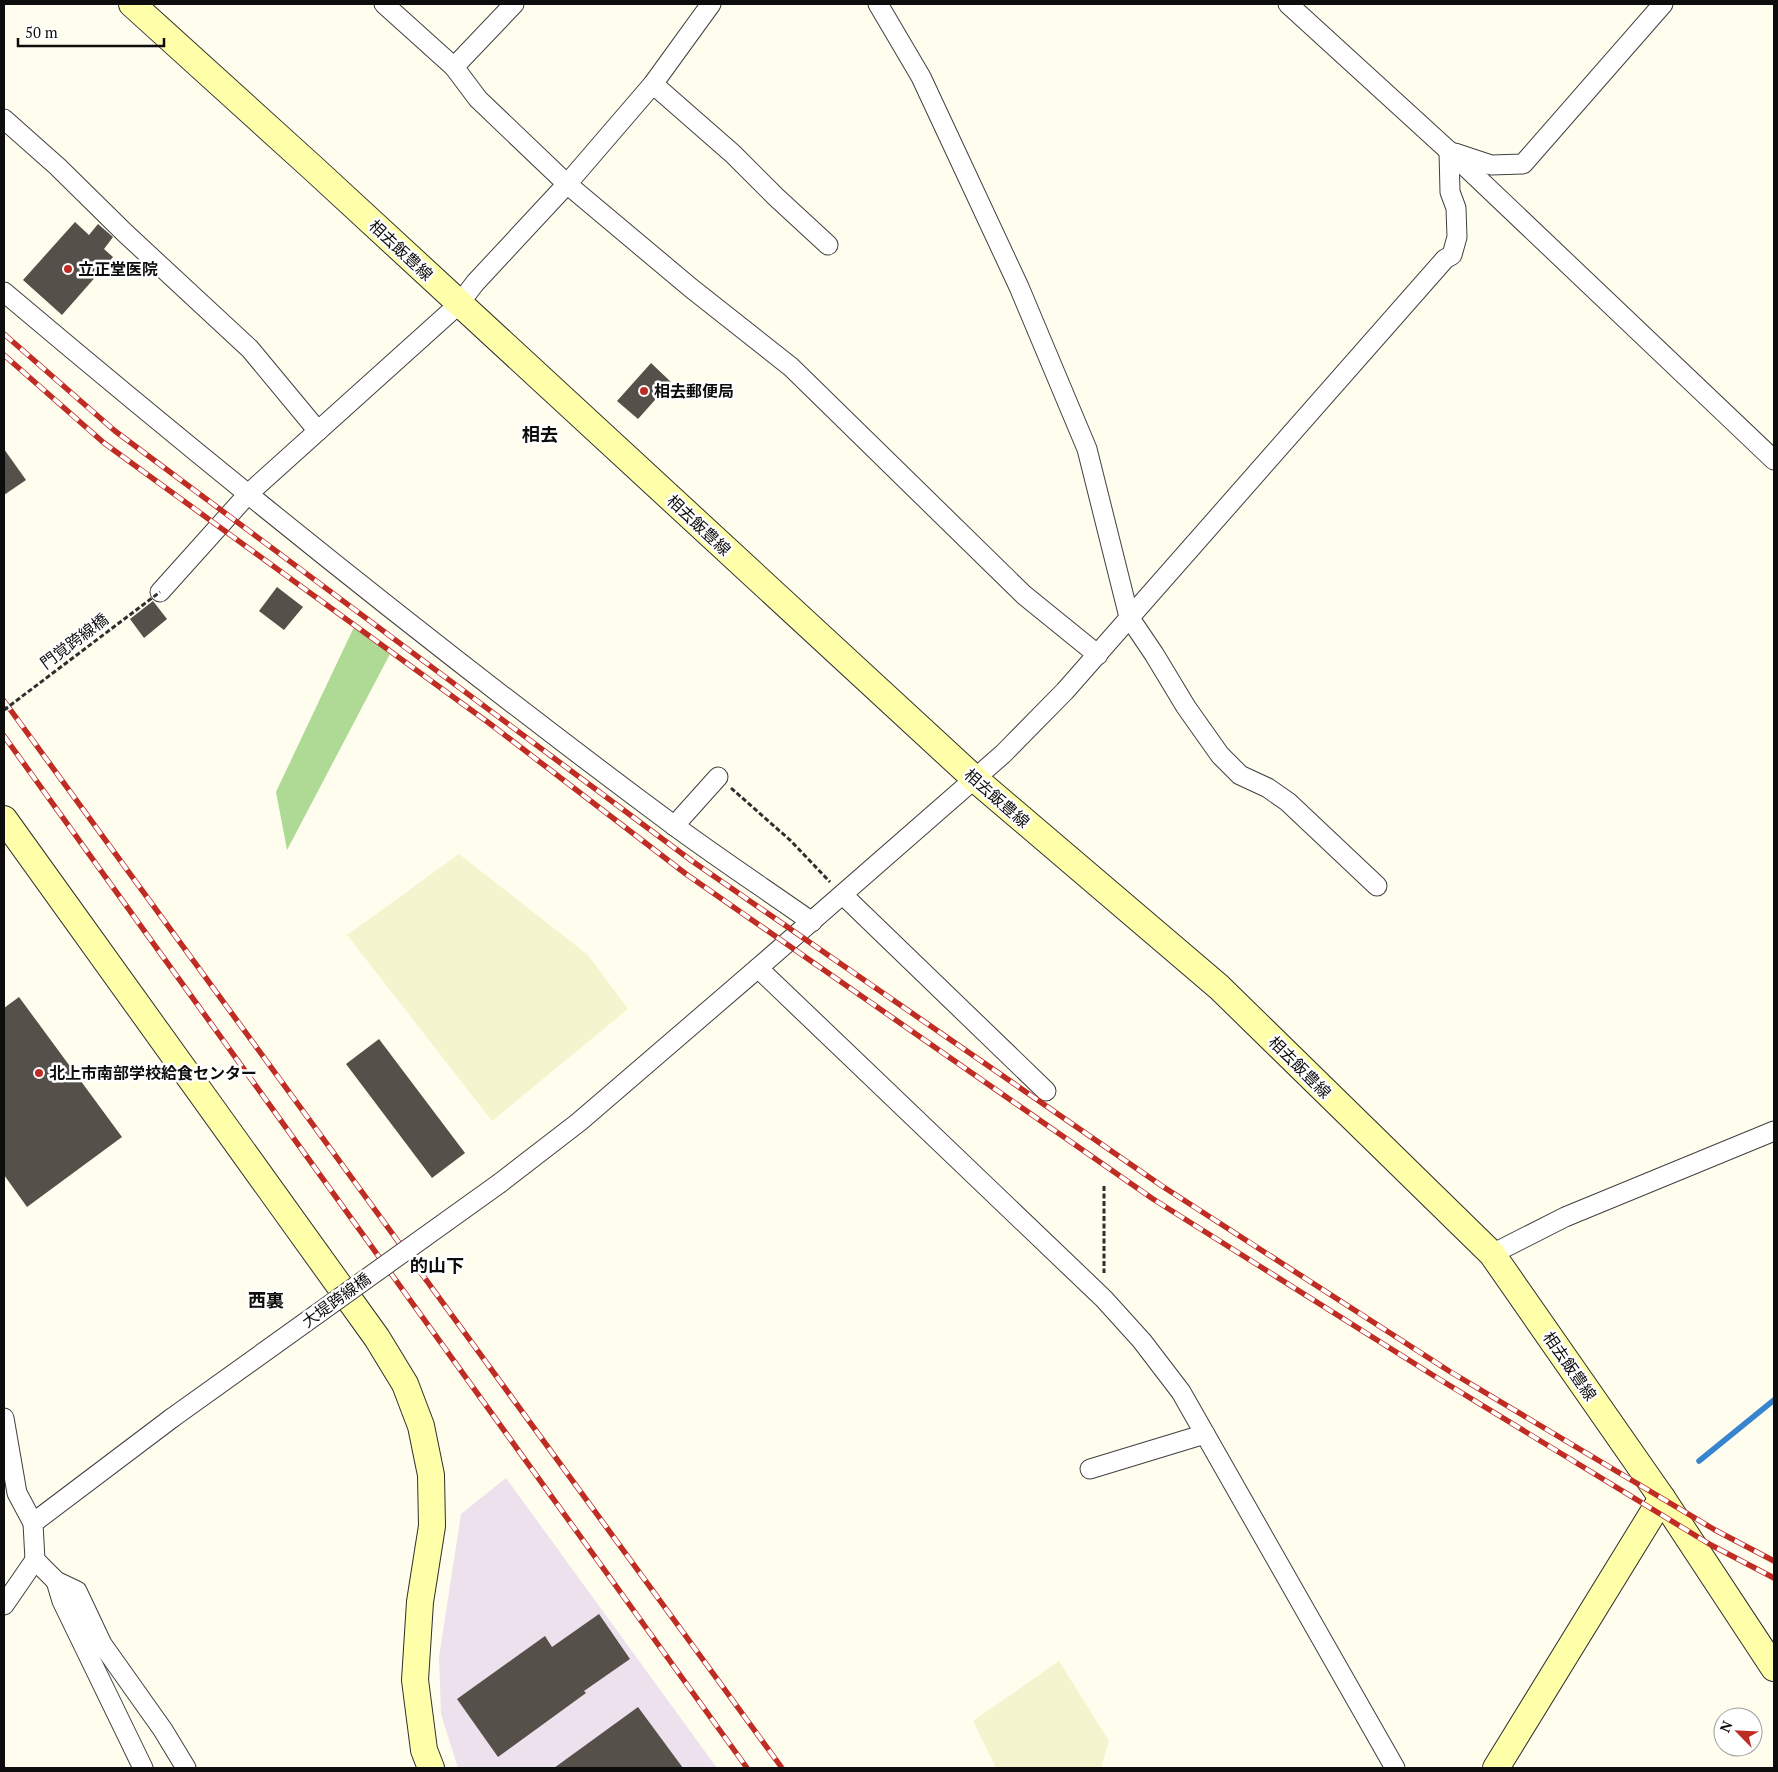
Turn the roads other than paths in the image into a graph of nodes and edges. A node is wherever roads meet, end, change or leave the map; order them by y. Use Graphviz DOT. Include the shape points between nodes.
graph roads {
  1 [pos="132,4"];
  2 [pos="384,4"];
  3 [pos="514,4"];
  4 [pos="711,4"];
  5 [pos="878,4"];
  6 [pos="1288,4"];
  7 [pos="1663,4"];
  8 [pos="454,68"];
  9 [pos="653,84"];
  10 [pos="4,119"];
  11 [pos="1449,151"];
  12 [pos="567,184"];
  13 [pos="828,245"];
  14 [pos="4,292"];
  15 [pos="459,304"];
  16 [pos="318,432"];
  17 [pos="1774,460"];
  18 [pos="248,494"];
  19 [pos="160,592"];
  20 [pos="1129,618"];
  21 [pos="1098,655"];
  22 [pos="718,777"];
  23 [pos="975,779"];
  24 [pos="4,819"];
  25 [pos="674,826"];
  26 [pos="1377,886"];
  27 [pos="843,895"];
  28 [pos="812,922"];
  29 [pos="758,968"];
  30 [pos="1046,1091"];
  31 [pos="1774,1131"];
  32 [pos="1492,1254"];
  33 [pos="4,1418"];
  34 [pos="1205,1434"];
  35 [pos="1090,1469"];
  36 [pos="1662,1498"];
  37 [pos="32,1524"];
  38 [pos="35,1560"];
  39 [pos="56,1581"];
  40 [pos="4,1605"];
  41 [pos="1774,1668"];
  42 [pos="143,1768"];
  43 [pos="186,1768"];
  44 [pos="431,1768"];
  45 [pos="1395,1768"];
  46 [pos="1496,1768"];
  1 -- 15 [label="main road, 相去飯豊線"];
  2 -- 8 [label="street"];
  3 -- 8 [label="street"];
  4 -- 9 [label="street"];
  5 -- 20 [label="street" via="922,76 1019,287 1087,449"];
  6 -- 11 [label="street"];
  7 -- 11 [label="street" via="1523,164 1491,165"];
  8 -- 12 [label="street" via="478,99"];
  9 -- 12 [label="street"];
  9 -- 13 [label="street" via="733,154"];
  10 -- 16 [label="street" via="250,348"];
  11 -- 17 [label="street"];
  11 -- 20 [label="street, 大堤跨線橋" via="1450,192 1456,208 1457,237 1452,255 1445,259"];
  12 -- 15 [label="street"];
  12 -- 21 [label="street" via="791,367 1024,595"];
  14 -- 18 [label="street"];
  15 -- 16 [label="street"];
  15 -- 23 [label="main road, 相去飯豊線"];
  16 -- 18 [label="street"];
  18 -- 19 [label="street"];
  18 -- 25 [label="street" via="425,637"];
  20 -- 21 [label="street, 大堤跨線橋"];
  20 -- 26 [label="street" via="1220,755 1240,775 1288,802"];
  21 -- 23 [label="street, 大堤跨線橋"];
  22 -- 25 [label="street"];
  23 -- 27 [label="street, 大堤跨線橋"];
  23 -- 32 [label="main road, 相去飯豊線" via="1218,987"];
  24 -- 44 [label="main road" via="377,1338 405,1384 421,1426 431,1475 432,1526 420,1602 415,1680 424,1750"];
  25 -- 28 [label="street"];
  27 -- 28 [label="street, 大堤跨線橋"];
  27 -- 30 [label="street"];
  28 -- 29 [label="street, 大堤跨線橋"];
  29 -- 34 [label="street" via="1104,1299 1142,1340 1181,1392"];
  29 -- 37 [label="street, 大堤跨線橋, bridge" via="579,1122 500,1183 172,1418"];
  31 -- 32 [label="street" via="1565,1217"];
  32 -- 36 [label="main road, 相去飯豊線"];
  33 -- 37 [label="street" via="18,1493"];
  34 -- 35 [label="street"];
  34 -- 45 [label="street"];
  36 -- 41 [label="main road, 相去飯豊線"];
  36 -- 46 [label="main road"];
  37 -- 38 [label="street"];
  38 -- 39 [label="street"];
  38 -- 40 [label="street"];
  39 -- 42 [label="street" via="62,1601"];
  39 -- 43 [label="street" via="77,1591 102,1644"];
}
